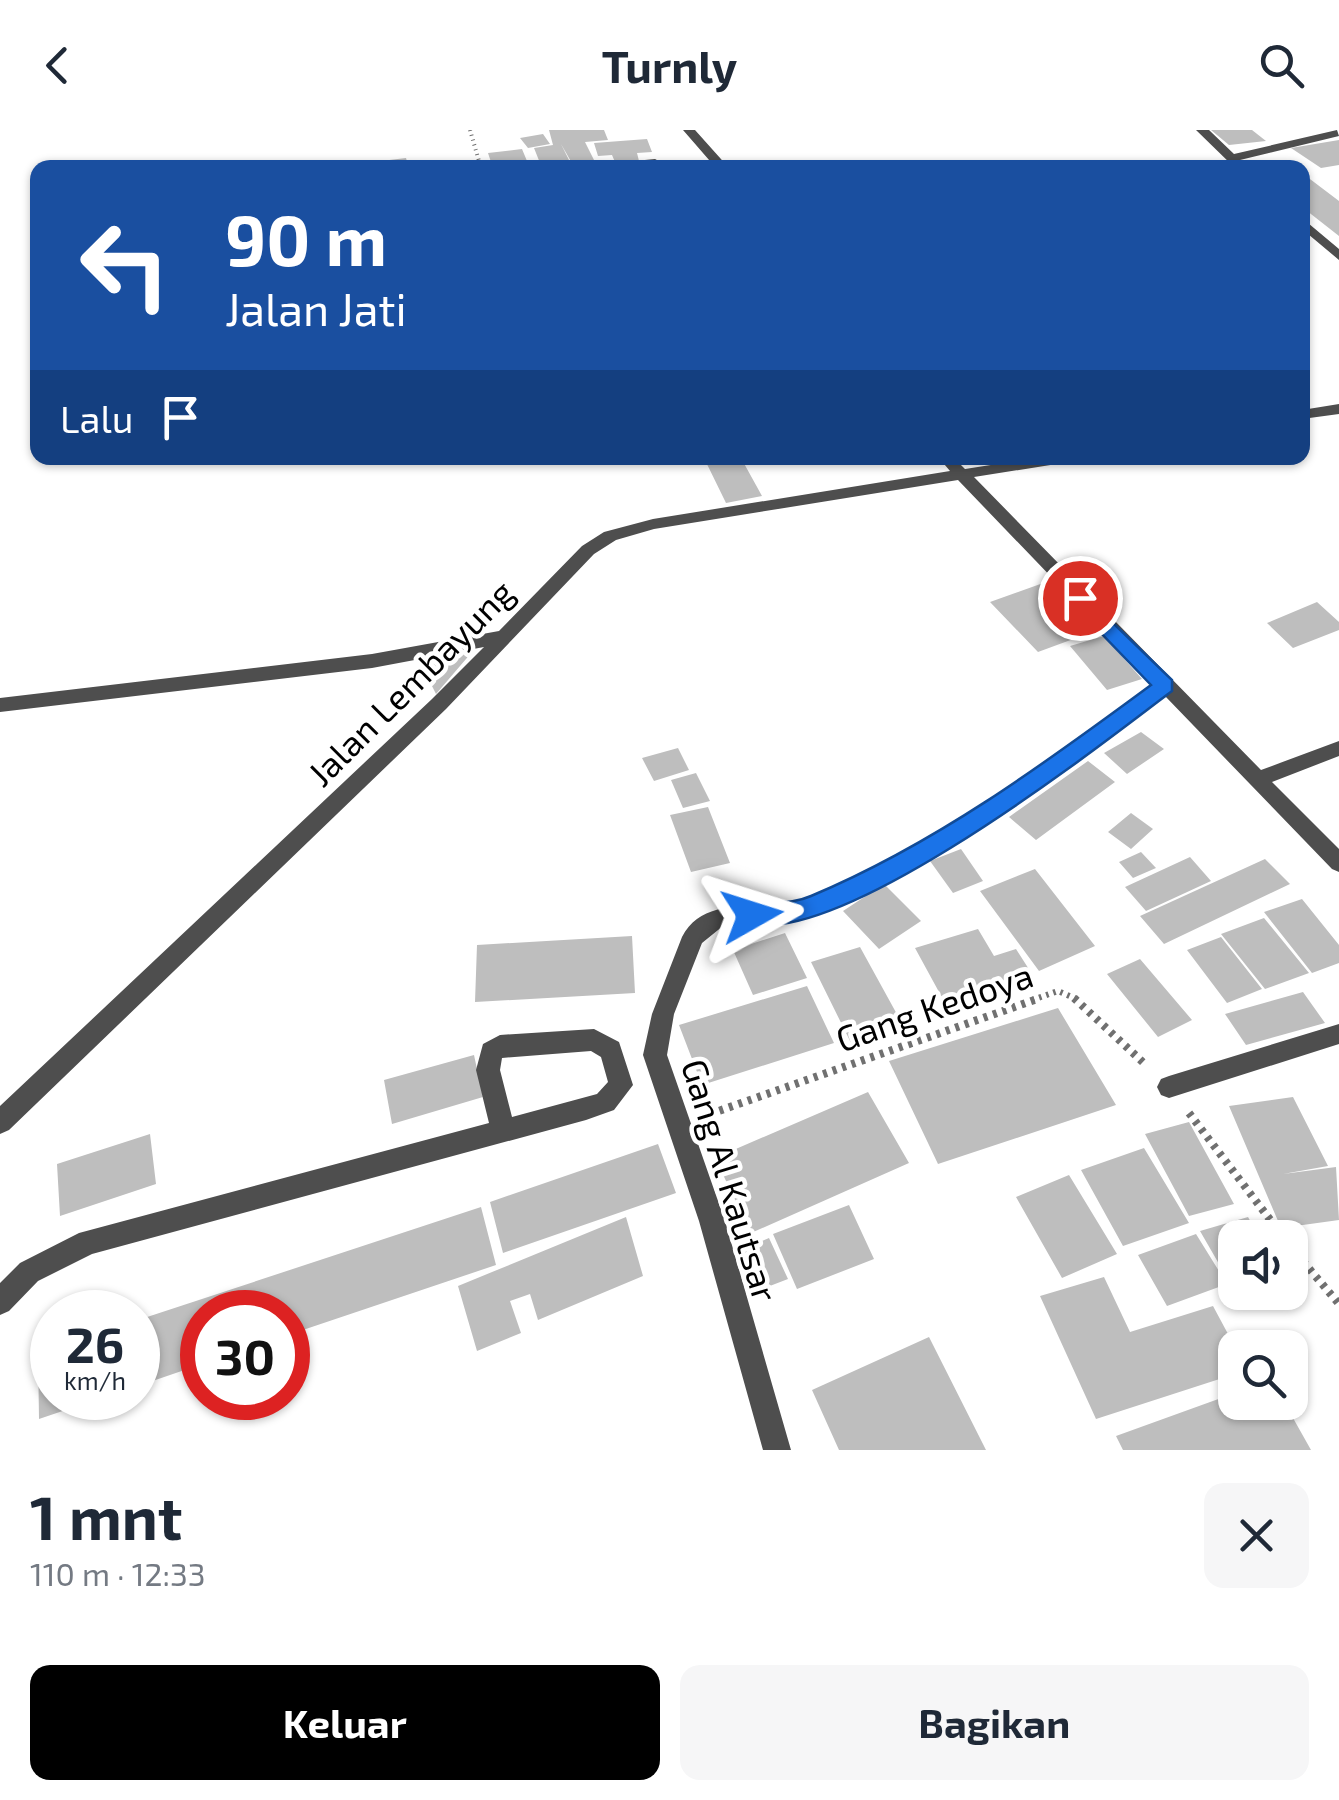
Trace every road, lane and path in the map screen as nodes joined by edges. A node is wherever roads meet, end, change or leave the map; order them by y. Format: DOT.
graph roads {
  1 [pos="470,130"];
  2 [pos="689,130"];
  3 [pos="1202,130"];
  4 [pos="1339,132"];
  5 [pos="479,160"];
  6 [pos="716,160"];
  7 [pos="1234,160"];
  8 [pos="1247,160"];
  9 [pos="1310,229"];
  10 [pos="1339,256"];
  11 [pos="1339,409"];
  12 [pos="1310,414"];
  13 [pos="952,465"];
  14 [pos="1017,465"];
  15 [pos="959,474"];
  16 [pos="502,637"];
  17 [pos="1165,686"];
  18 [pos="0,705"];
  19 [pos="1339,748"];
  20 [pos="1258,779"];
  21 [pos="1339,863"];
  22 [pos="1339,1034"];
  23 [pos="1169,1087"];
  24 [pos="0,1122"];
  25 [pos="680,1124"];
  26 [pos="503,1131"];
  27 [pos="1270,1220"];
  28 [pos="1308,1267"];
  29 [pos="0,1302"];
  30 [pos="1339,1304"];
  31 [pos="777,1450"];
  1 -- 5 [label="path"];
  2 -- 6 [label="street"];
  3 -- 7 [label="street"];
  4 -- 8 [label="street"];
  9 -- 10 [label="street"];
  11 -- 12 [label="street"];
  13 -- 15 [label="street"];
  14 -- 15 [label="street, Jalan Lembayung"];
  15 -- 16 [label="street, Jalan Lembayung"];
  15 -- 17 [label="street"];
  16 -- 18 [label="street"];
  16 -- 24 [label="street, Jalan Lembayung"];
  17 -- 20 [label="street"];
  17 -- 25 [label="street, Gang Al Kautsar"];
  19 -- 20 [label="street"];
  20 -- 21 [label="street"];
  22 -- 23 [label="street"];
  23 -- 25 [label="path, Gang Kedoya"];
  23 -- 27 [label="path, Gang Kedoya"];
  25 -- 31 [label="street, Gang Al Kautsar"];
  26 -- 26 [label="street"];
  26 -- 29 [label="street"];
  28 -- 30 [label="path"];
}
